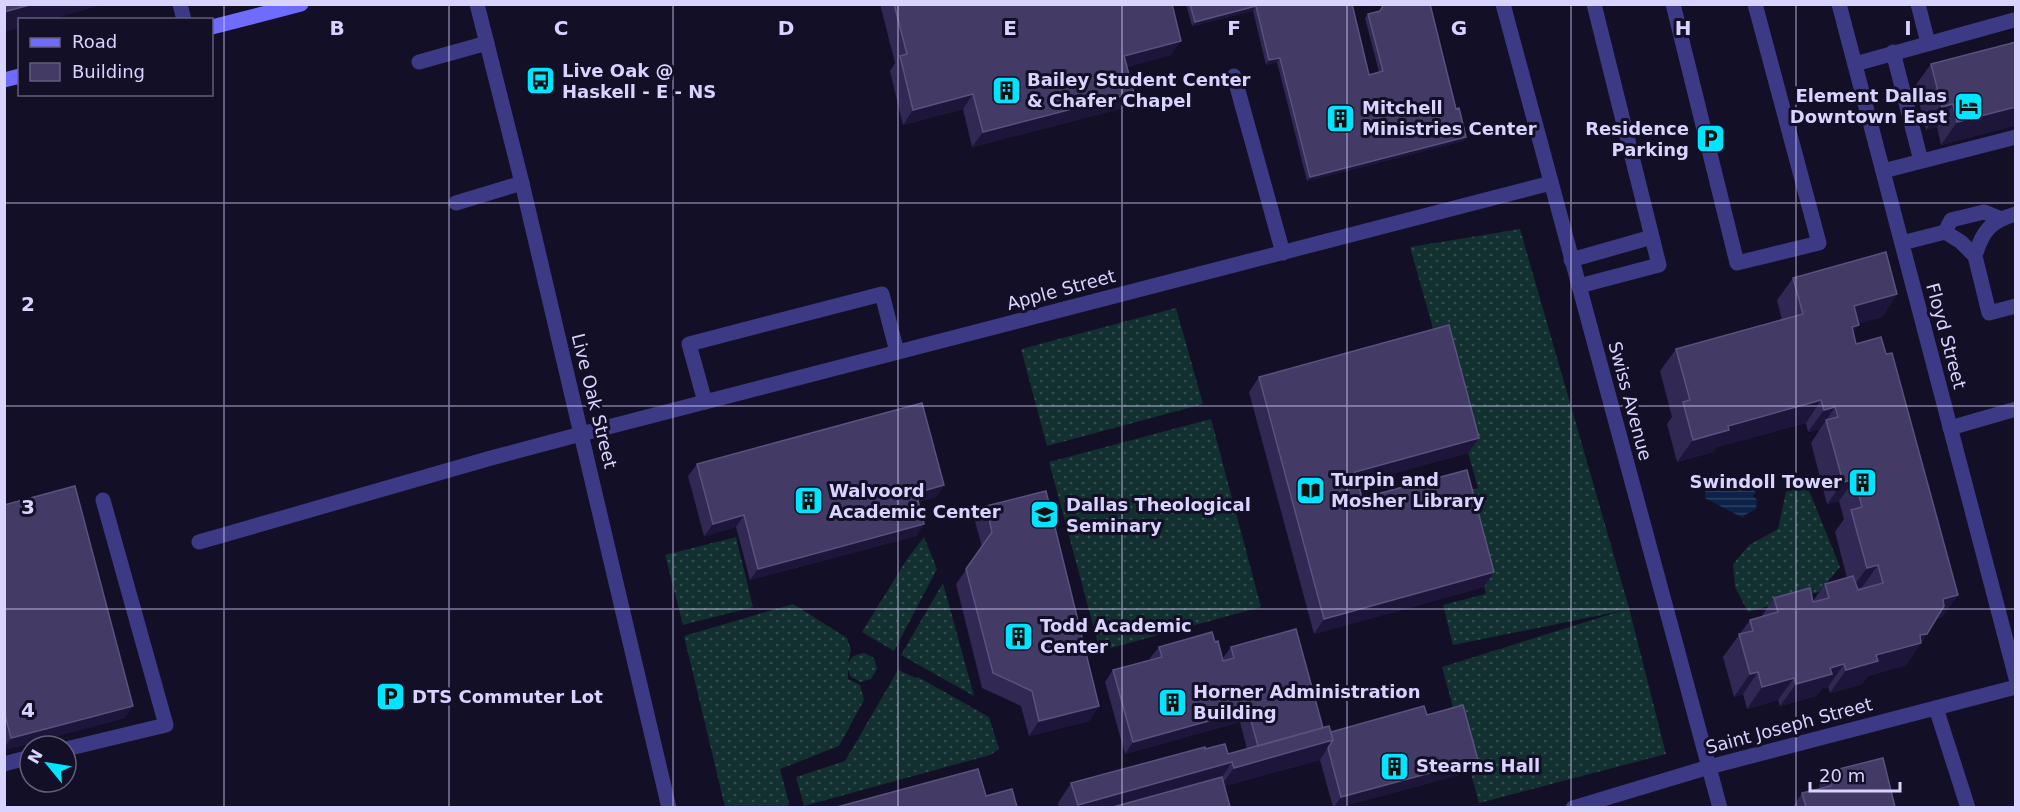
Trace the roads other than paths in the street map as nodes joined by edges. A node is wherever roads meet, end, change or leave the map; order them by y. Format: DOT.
graph roads {
  1 [pos="302,4"];
  2 [pos="477,4"];
  3 [pos="1503,4"];
  4 [pos="1593,4"];
  5 [pos="1673,4"];
  6 [pos="1755,4"];
  7 [pos="1839,4"];
  8 [pos="1918,4"];
  9 [pos="2014,20"];
  10 [pos="213,27"];
  11 [pos="487,43"];
  12 [pos="1928,43"];
  13 [pos="1893,52"];
  14 [pos="419,62"];
  15 [pos="1855,64"];
  16 [pos="1234,76"];
  17 [pos="2016,137"];
  18 [pos="1921,161"];
  19 [pos="1883,171"];
  20 [pos="522,183"];
  21 [pos="1551,183"];
  22 [pos="456,203"];
  23 [pos="2016,214"];
  24 [pos="1999,218"];
  25 [pos="1945,232"];
  26 [pos="1652,237"];
  27 [pos="1902,243"];
  28 [pos="1283,253"];
  29 [pos="1975,256"];
  30 [pos="1572,260"];
  31 [pos="1579,286"];
  32 [pos="2016,306"];
  33 [pos="897,352"];
  34 [pos="705,402"];
  35 [pos="2016,409"];
  36 [pos="1950,428"];
  37 [pos="581,434"];
  38 [pos="103,500"];
  39 [pos="199,542"];
  40 [pos="2016,678"];
  41 [pos="2016,687"];
  42 [pos="1936,708"];
  43 [pos="78,746"];
  44 [pos="1709,767"];
  45 [pos="669,807"];
  46 [pos="1573,807"];
  47 [pos="1720,807"];
  48 [pos="1968,807"];
  1 -- 10 [label="main road"];
  2 -- 11 [label="street, Live Oak Street"];
  3 -- 21 [label="street, Swiss Avenue"];
  4 -- 26 [label="street"];
  5 -- 6 [label="street"];
  7 -- 15 [label="street, Floyd Street"];
  8 -- 12 [label="street"];
  9 -- 12 [label="street"];
  11 -- 14 [label="street"];
  11 -- 20 [label="street, Live Oak Street"];
  12 -- 13 [label="street"];
  13 -- 15 [label="street"];
  13 -- 18 [label="street"];
  15 -- 19 [label="street, Floyd Street"];
  16 -- 28 [label="street"];
  17 -- 18 [label="street"];
  18 -- 19 [label="street"];
  19 -- 27 [label="street, Floyd Street"];
  20 -- 22 [label="street"];
  20 -- 37 [label="street, Live Oak Street"];
  21 -- 28 [label="street, Apple Street"];
  21 -- 30 [label="street, Swiss Avenue"];
  23 -- 24 [label="street"];
  24 -- 25 [label="street"];
  24 -- 29 [label="street"];
  25 -- 27 [label="street"];
  25 -- 29 [label="street"];
  26 -- 30 [label="street"];
  26 -- 31 [label="street"];
  27 -- 36 [label="street, Floyd Street"];
  28 -- 33 [label="street, Apple Street"];
  29 -- 32 [label="street"];
  30 -- 31 [label="street, Swiss Avenue"];
  31 -- 44 [label="street, Swiss Avenue"];
  33 -- 34 [label="street, Apple Street"];
  33 -- 34 [label="street"];
  34 -- 37 [label="street, Apple Street"];
  35 -- 36 [label="street"];
  36 -- 40 [label="street, Floyd Street"];
  37 -- 39 [label="street, Apple Street"];
  37 -- 45 [label="street, Live Oak Street"];
  38 -- 43 [label="street"];
  41 -- 42 [label="street, Saint Joseph Street"];
  42 -- 44 [label="street, Saint Joseph Street"];
  42 -- 48 [label="street"];
  44 -- 46 [label="street, Saint Joseph Street"];
  44 -- 47 [label="street, Swiss Avenue"];
}
